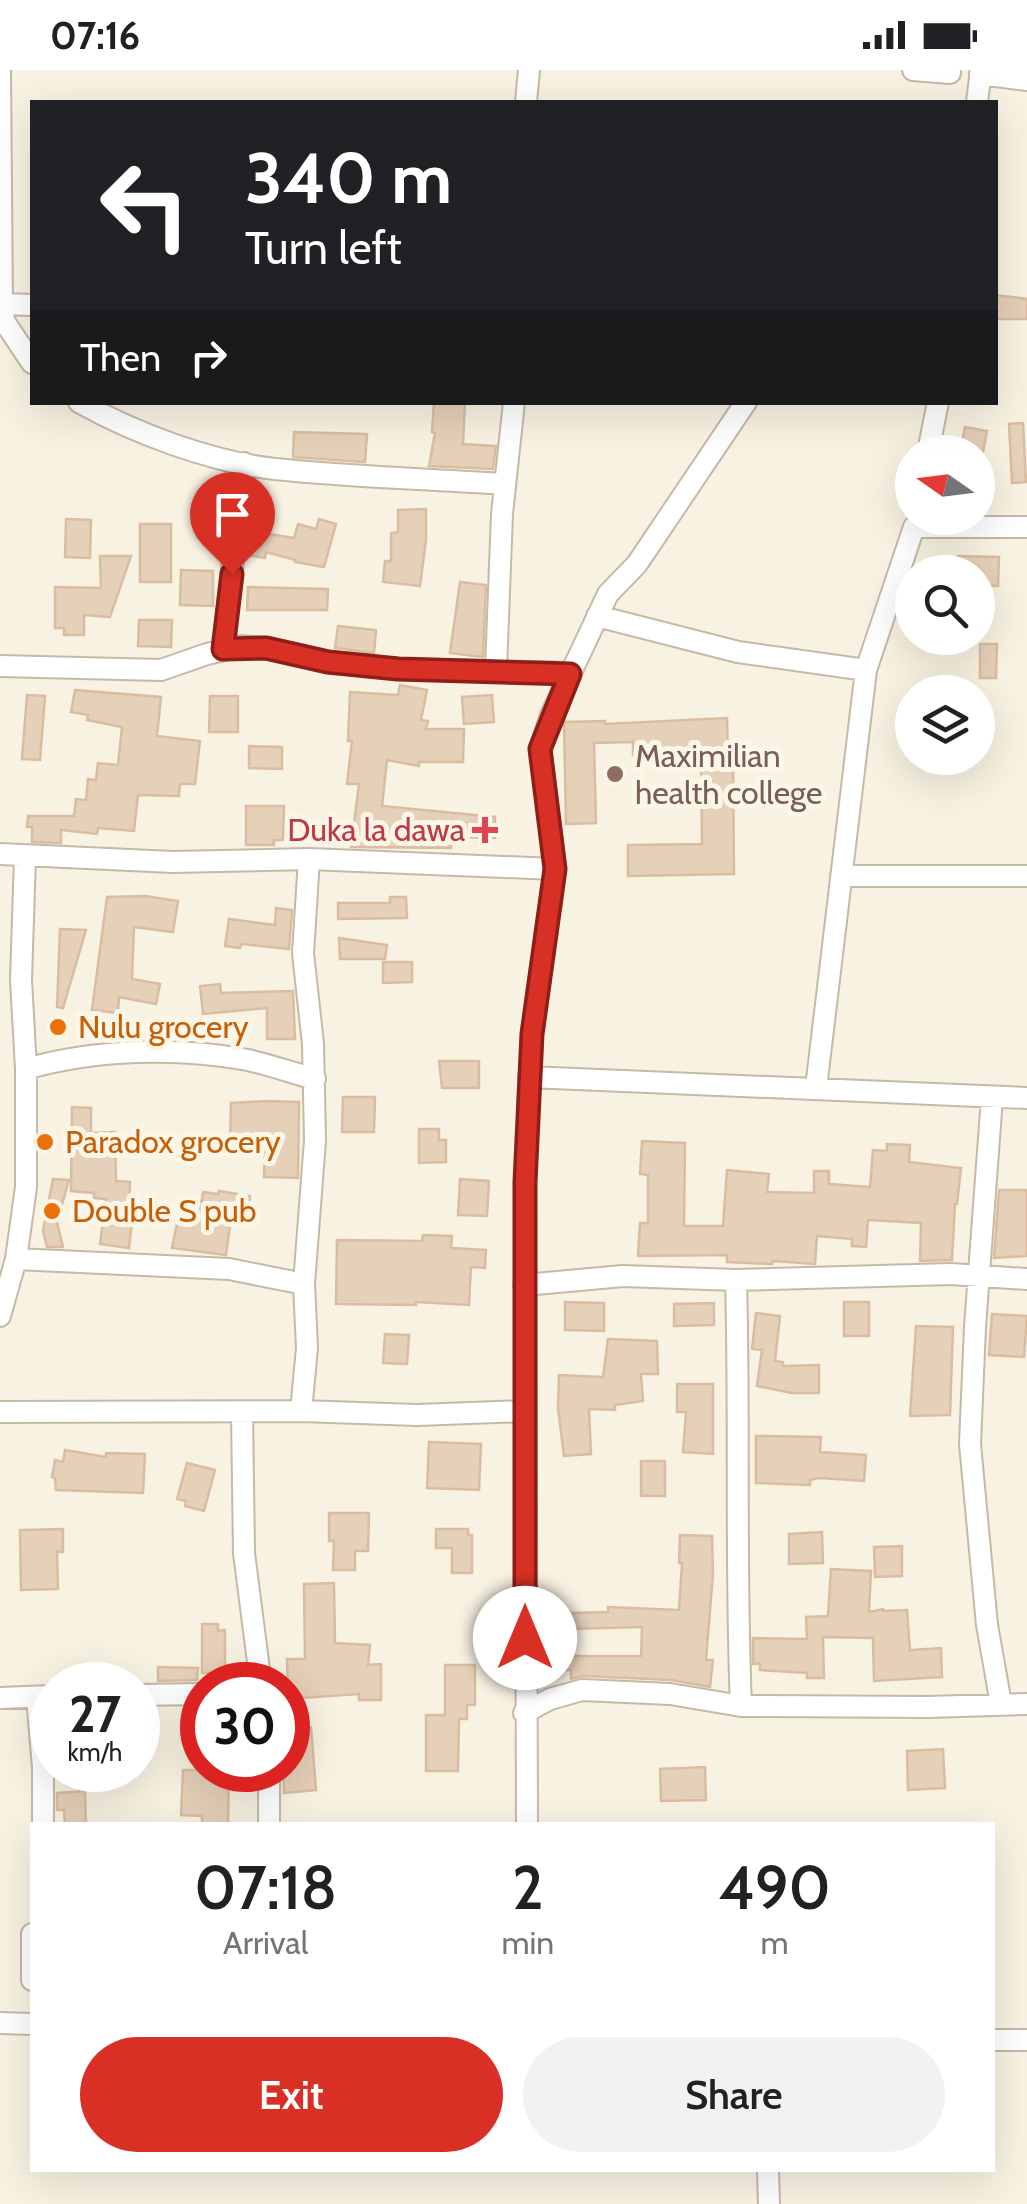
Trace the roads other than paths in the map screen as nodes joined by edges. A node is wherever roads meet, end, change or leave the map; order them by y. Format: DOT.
graph roads {
  1 [pos="0,70"];
  2 [pos="529,70"];
  3 [pos="913,70"];
  4 [pos="950,72"];
  5 [pos="980,72"];
  6 [pos="1027,80"];
  7 [pos="526,100"];
  8 [pos="976,100"];
  9 [pos="1,304"];
  10 [pos="30,305"];
  11 [pos="30,359"];
  12 [pos="84,405"];
  13 [pos="514,405"];
  14 [pos="744,405"];
  15 [pos="937,405"];
  16 [pos="931,435"];
  17 [pos="244,463"];
  18 [pos="505,484"];
  19 [pos="995,526"];
  20 [pos="1027,527"];
  21 [pos="911,535"];
  22 [pos="597,616"];
  23 [pos="223,649"];
  24 [pos="0,666"];
  25 [pos="496,669"];
  26 [pos="866,670"];
  27 [pos="570,674"];
  28 [pos="0,854"];
  29 [pos="25,857"];
  30 [pos="309,860"];
  31 [pos="555,869"];
  32 [pos="841,876"];
  33 [pos="1027,876"];
  34 [pos="11,980"];
  35 [pos="26,1069"];
  36 [pos="530,1077"];
  37 [pos="315,1078"];
  38 [pos="816,1088"];
  39 [pos="992,1098"];
  40 [pos="1027,1098"];
  41 [pos="16,1259"];
  42 [pos="980,1276"];
  43 [pos="1027,1278"];
  44 [pos="736,1280"];
  45 [pos="304,1284"];
  46 [pos="524,1285"];
  47 [pos="0,1316"];
  48 [pos="525,1411"];
  49 [pos="0,1412"];
  50 [pos="300,1412"];
  51 [pos="242,1413"];
  52 [pos="258,1662"];
  53 [pos="30,1697"];
  54 [pos="0,1698"];
  55 [pos="1001,1704"];
  56 [pos="1027,1704"];
  57 [pos="740,1706"];
  58 [pos="524,1713"];
  59 [pos="44,1792"];
  60 [pos="269,1792"];
  61 [pos="43,1822"];
  62 [pos="269,1822"];
  63 [pos="527,1822"];
  64 [pos="0,2022"];
  65 [pos="30,2024"];
  66 [pos="995,2040"];
  67 [pos="1027,2040"];
  68 [pos="768,2172"];
  69 [pos="768,2204"];
  1 -- 9 [label="street"];
  2 -- 7 [label="street"];
  3 -- 4 [label="street"];
  5 -- 6 [label="street"];
  5 -- 8 [label="street"];
  9 -- 10 [label="street"];
  9 -- 11 [label="street"];
  12 -- 17 [label="street"];
  13 -- 18 [label="street"];
  14 -- 22 [label="street"];
  15 -- 16 [label="street"];
  17 -- 18 [label="street"];
  17 -- 23 [label="street"];
  18 -- 25 [label="street"];
  19 -- 20 [label="street"];
  21 -- 26 [label="street"];
  22 -- 26 [label="street"];
  22 -- 27 [label="street"];
  23 -- 24 [label="street"];
  23 -- 25 [label="street"];
  25 -- 27 [label="street"];
  26 -- 32 [label="street"];
  27 -- 31 [label="street"];
  28 -- 29 [label="street"];
  29 -- 30 [label="street"];
  29 -- 34 [label="street"];
  30 -- 31 [label="street"];
  30 -- 37 [label="street"];
  31 -- 36 [label="street"];
  32 -- 33 [label="street"];
  32 -- 38 [label="street"];
  34 -- 35 [label="street"];
  35 -- 37 [label="street"];
  35 -- 41 [label="street"];
  36 -- 38 [label="street"];
  36 -- 46 [label="street"];
  37 -- 45 [label="street"];
  38 -- 39 [label="street"];
  39 -- 40 [label="street"];
  39 -- 42 [label="street"];
  41 -- 45 [label="street"];
  41 -- 47 [label="street"];
  42 -- 43 [label="street"];
  42 -- 44 [label="street"];
  42 -- 55 [label="street"];
  44 -- 46 [label="street"];
  44 -- 57 [label="street"];
  45 -- 50 [label="street"];
  46 -- 48 [label="street"];
  48 -- 50 [label="street"];
  48 -- 58 [label="street"];
  49 -- 51 [label="street"];
  50 -- 51 [label="street"];
  51 -- 52 [label="street"];
  53 -- 54 [label="street"];
  55 -- 56 [label="street"];
  55 -- 57 [label="street"];
  57 -- 58 [label="street"];
  58 -- 63 [label="street"];
  59 -- 61 [label="street"];
  60 -- 62 [label="street"];
  64 -- 65 [label="street"];
  66 -- 67 [label="street"];
  68 -- 69 [label="street"];
}
